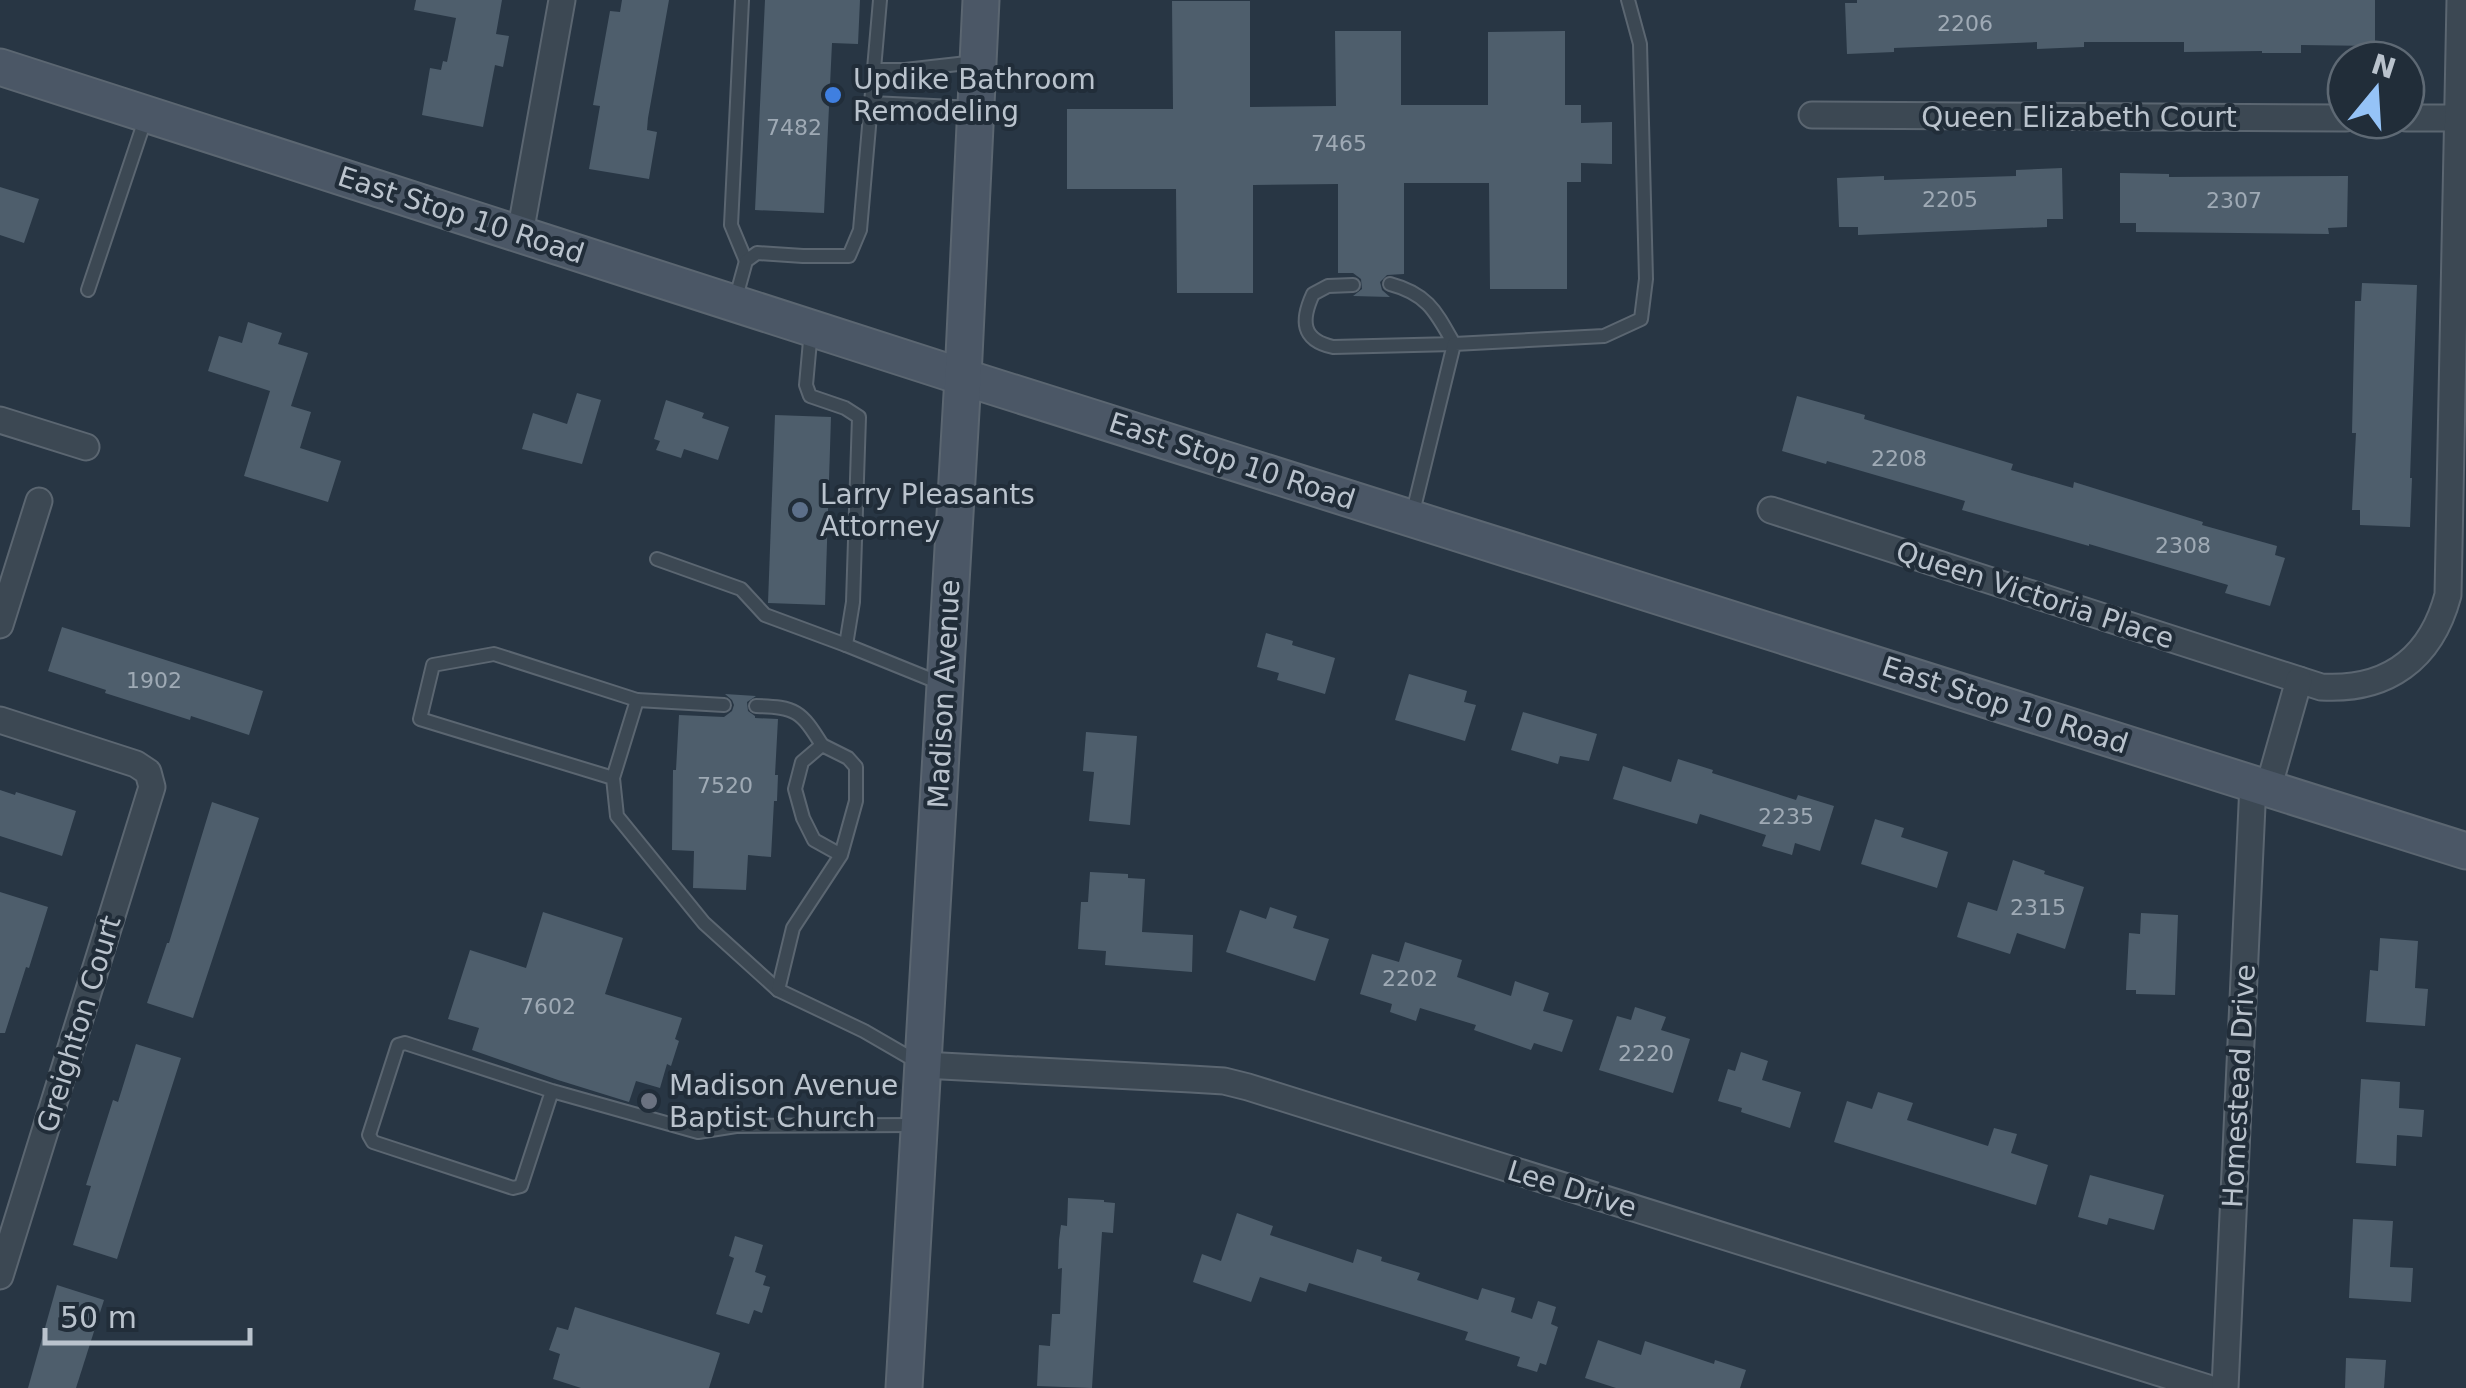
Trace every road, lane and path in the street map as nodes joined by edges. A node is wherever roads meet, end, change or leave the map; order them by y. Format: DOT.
graph roads {
  1 [pos="562,0"];
  2 [pos="742,0"];
  3 [pos="880,0"];
  4 [pos="981,0"];
  5 [pos="1628,0"];
  6 [pos="2460,0"];
  7 [pos="978,61"];
  8 [pos="0,67"];
  9 [pos="874,70"];
  10 [pos="872,103"];
  11 [pos="976,108"];
  12 [pos="146,114"];
  13 [pos="1812,116"];
  14 [pos="2326,118"];
  15 [pos="2426,118"];
  16 [pos="2457,118"];
  17 [pos="520,234"];
  18 [pos="746,261"];
  19 [pos="1353,284"];
  20 [pos="1390,284"];
  21 [pos="88,290"];
  22 [pos="734,303"];
  23 [pos="811,328"];
  24 [pos="1454,344"];
  25 [pos="963,377"];
  26 [pos="0,420"];
  27 [pos="86,447"];
  28 [pos="39,501"];
  29 [pos="1771,510"];
  30 [pos="1412,518"];
  31 [pos="657,559"];
  32 [pos="0,624"];
  33 [pos="846,645"];
  34 [pos="2299,680"];
  35 [pos="945,685"];
  36 [pos="637,700"];
  37 [pos="724,705"];
  38 [pos="756,706"];
  39 [pos="0,720"];
  40 [pos="822,745"];
  41 [pos="613,778"];
  42 [pos="2261,786"];
  43 [pos="2466,850"];
  44 [pos="841,855"];
  45 [pos="778,990"];
  46 [pos="923,1065"];
  47 [pos="552,1091"];
  48 [pos="919,1125"];
  49 [pos="0,1276"];
  50 [pos="904,1388"];
  51 [pos="2208,1388"];
  52 [pos="2225,1388"];
  1 -- 17 [label="street"];
  2 -- 18 [label="lane"];
  3 -- 9 [label="lane"];
  4 -- 7 [label="street, Madison Avenue"];
  5 -- 24 [label="lane"];
  6 -- 16 [label="street, Queen Victoria Place"];
  7 -- 9 [label="lane"];
  7 -- 11 [label="street, Madison Avenue"];
  8 -- 12 [label="street, East Stop 10 Road"];
  9 -- 10 [label="lane"];
  10 -- 11 [label="lane"];
  10 -- 18 [label="lane"];
  11 -- 25 [label="street, Madison Avenue"];
  12 -- 17 [label="street, East Stop 10 Road"];
  12 -- 21 [label="lane"];
  13 -- 14 [label="street, Queen Elizabeth Court"];
  15 -- 16 [label="street"];
  16 -- 34 [label="street, Queen Victoria Place"];
  17 -- 22 [label="street, East Stop 10 Road"];
  18 -- 22 [label="lane"];
  19 -- 24 [label="lane"];
  20 -- 24 [label="lane"];
  22 -- 23 [label="street, East Stop 10 Road"];
  23 -- 25 [label="street, East Stop 10 Road"];
  23 -- 33 [label="lane"];
  24 -- 30 [label="lane"];
  25 -- 30 [label="street, East Stop 10 Road"];
  25 -- 35 [label="street, Madison Avenue"];
  26 -- 27 [label="street"];
  28 -- 32 [label="street"];
  29 -- 34 [label="street, Queen Victoria Place"];
  30 -- 42 [label="street, East Stop 10 Road"];
  31 -- 33 [label="lane"];
  33 -- 35 [label="lane"];
  34 -- 42 [label="street, Homestead Drive"];
  35 -- 46 [label="street, Madison Avenue"];
  36 -- 37 [label="lane"];
  36 -- 41 [label="lane"];
  36 -- 41 [label="lane"];
  38 -- 40 [label="lane"];
  39 -- 49 [label="street, Greighton Court"];
  40 -- 44 [label="lane"];
  40 -- 44 [label="lane"];
  41 -- 45 [label="lane"];
  42 -- 43 [label="street, East Stop 10 Road"];
  42 -- 52 [label="street, Homestead Drive"];
  44 -- 45 [label="lane"];
  45 -- 46 [label="lane"];
  46 -- 48 [label="street, Madison Avenue"];
  46 -- 51 [label="street, Lee Drive"];
  47 -- 47 [label="lane"];
  47 -- 48 [label="lane"];
  48 -- 50 [label="street, Madison Avenue"];
}
